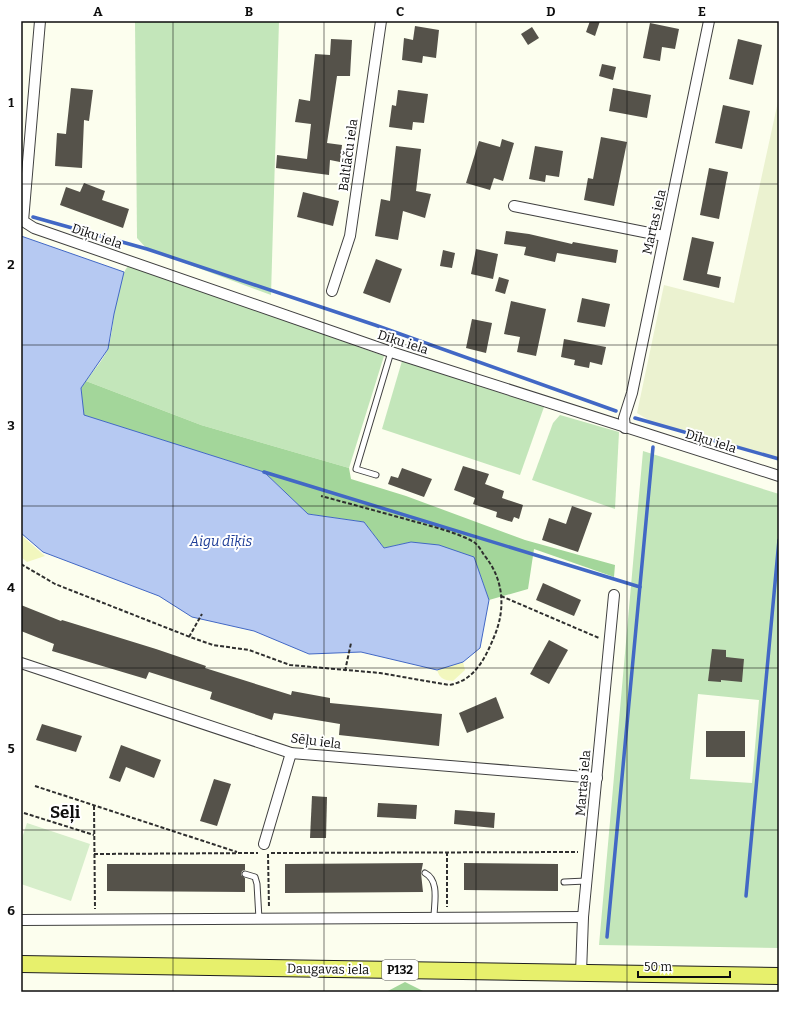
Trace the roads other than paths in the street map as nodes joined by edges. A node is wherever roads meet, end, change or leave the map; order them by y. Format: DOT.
graph roads {
  1 [pos="40,21"];
  2 [pos="381,21"];
  3 [pos="708,21"];
  4 [pos="514,206"];
  5 [pos="664,236"];
  6 [pos="332,290"];
  7 [pos="391,352"];
  8 [pos="625,428"];
  9 [pos="376,475"];
  10 [pos="779,476"];
  11 [pos="614,595"];
  12 [pos="21,663"];
  13 [pos="291,753"];
  14 [pos="597,778"];
  15 [pos="266,848"];
  16 [pos="425,873"];
  17 [pos="245,874"];
  18 [pos="587,881"];
  19 [pos="564,882"];
  20 [pos="583,917"];
  21 [pos="434,918"];
  22 [pos="259,919"];
  23 [pos="21,920"];
  24 [pos="21,964"];
  25 [pos="581,973"];
  26 [pos="779,976"];
  1 -- 7 [label="street, Dīķu iela"];
  2 -- 6 [label="street, Baltlāču iela"];
  3 -- 5 [label="street, Martas iela"];
  4 -- 5 [label="street"];
  5 -- 8 [label="street, Martas iela"];
  7 -- 8 [label="street, Dīķu iela"];
  7 -- 9 [label="lane"];
  8 -- 10 [label="street, Dīķu iela"];
  11 -- 14 [label="street, Martas iela"];
  12 -- 13 [label="street, Sēļu iela"];
  13 -- 14 [label="street, Sēļu iela"];
  13 -- 15 [label="street"];
  14 -- 18 [label="street, Martas iela"];
  16 -- 21 [label="lane"];
  17 -- 22 [label="lane"];
  18 -- 19 [label="lane"];
  18 -- 20 [label="street, Martas iela"];
  20 -- 21 [label="street"];
  20 -- 25 [label="street, Martas iela"];
  21 -- 22 [label="street"];
  22 -- 23 [label="street"];
  24 -- 25 [label="main road, Daugavas iela / P132"];
  25 -- 26 [label="main road, Daugavas iela / P132"];
}
